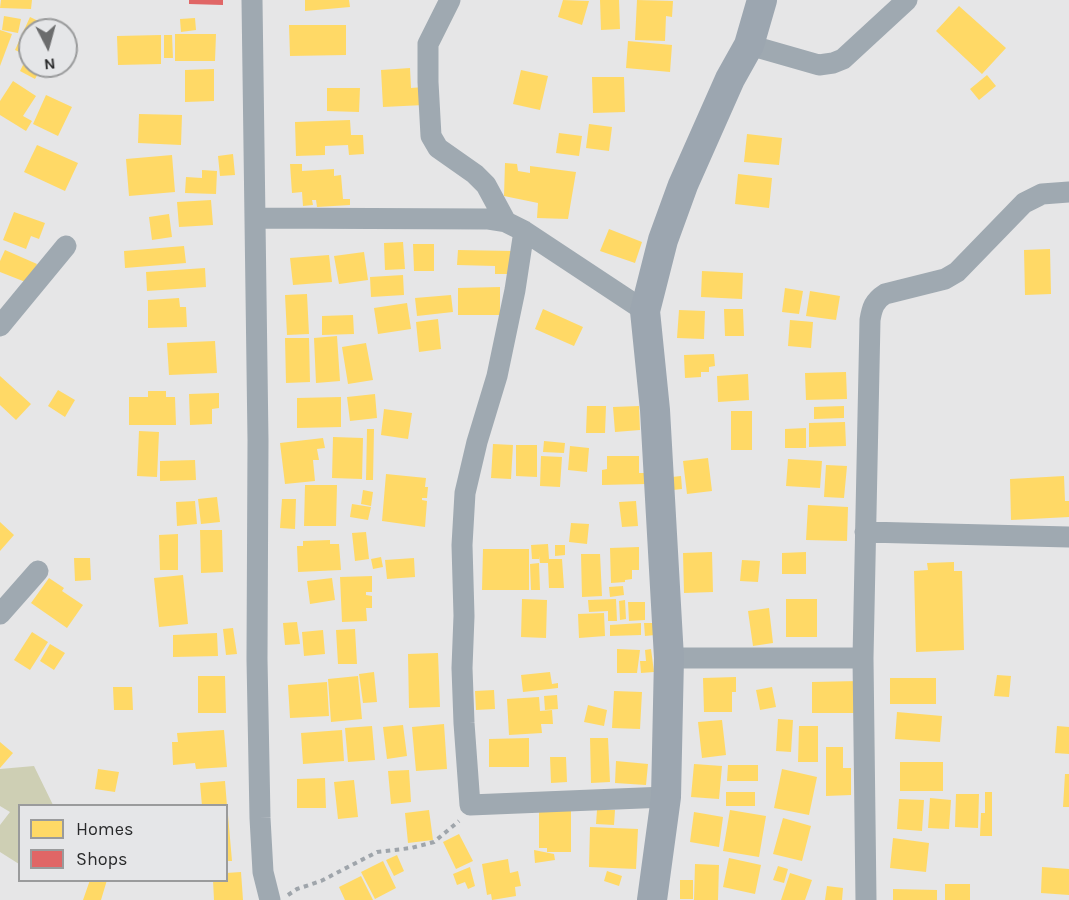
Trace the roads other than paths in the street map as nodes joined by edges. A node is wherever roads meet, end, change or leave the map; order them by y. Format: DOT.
graph roads {
  1 [pos="252,0"];
  2 [pos="450,0"];
  3 [pos="762,0"];
  4 [pos="907,0"];
  5 [pos="749,45"];
  6 [pos="1069,192"];
  7 [pos="255,218"];
  8 [pos="515,227"];
  9 [pos="66,246"];
  10 [pos="645,311"];
  11 [pos="0,327"];
  12 [pos="865,532"];
  13 [pos="1069,537"];
  14 [pos="38,571"];
  15 [pos="0,614"];
  16 [pos="669,658"];
  17 [pos="862,658"];
  18 [pos="666,796"];
  19 [pos="270,900"];
  20 [pos="652,900"];
  21 [pos="866,900"];
  1 -- 7 [label="street"];
  2 -- 8 [label="street"];
  3 -- 5 [label="street"];
  4 -- 5 [label="street"];
  5 -- 10 [label="street"];
  6 -- 12 [label="street"];
  7 -- 8 [label="street"];
  7 -- 19 [label="street"];
  8 -- 10 [label="street"];
  8 -- 18 [label="street"];
  9 -- 11 [label="street"];
  10 -- 16 [label="street"];
  12 -- 13 [label="street"];
  12 -- 17 [label="street"];
  14 -- 15 [label="street"];
  16 -- 17 [label="street"];
  16 -- 18 [label="street"];
  17 -- 21 [label="street"];
  18 -- 20 [label="street"];
}
